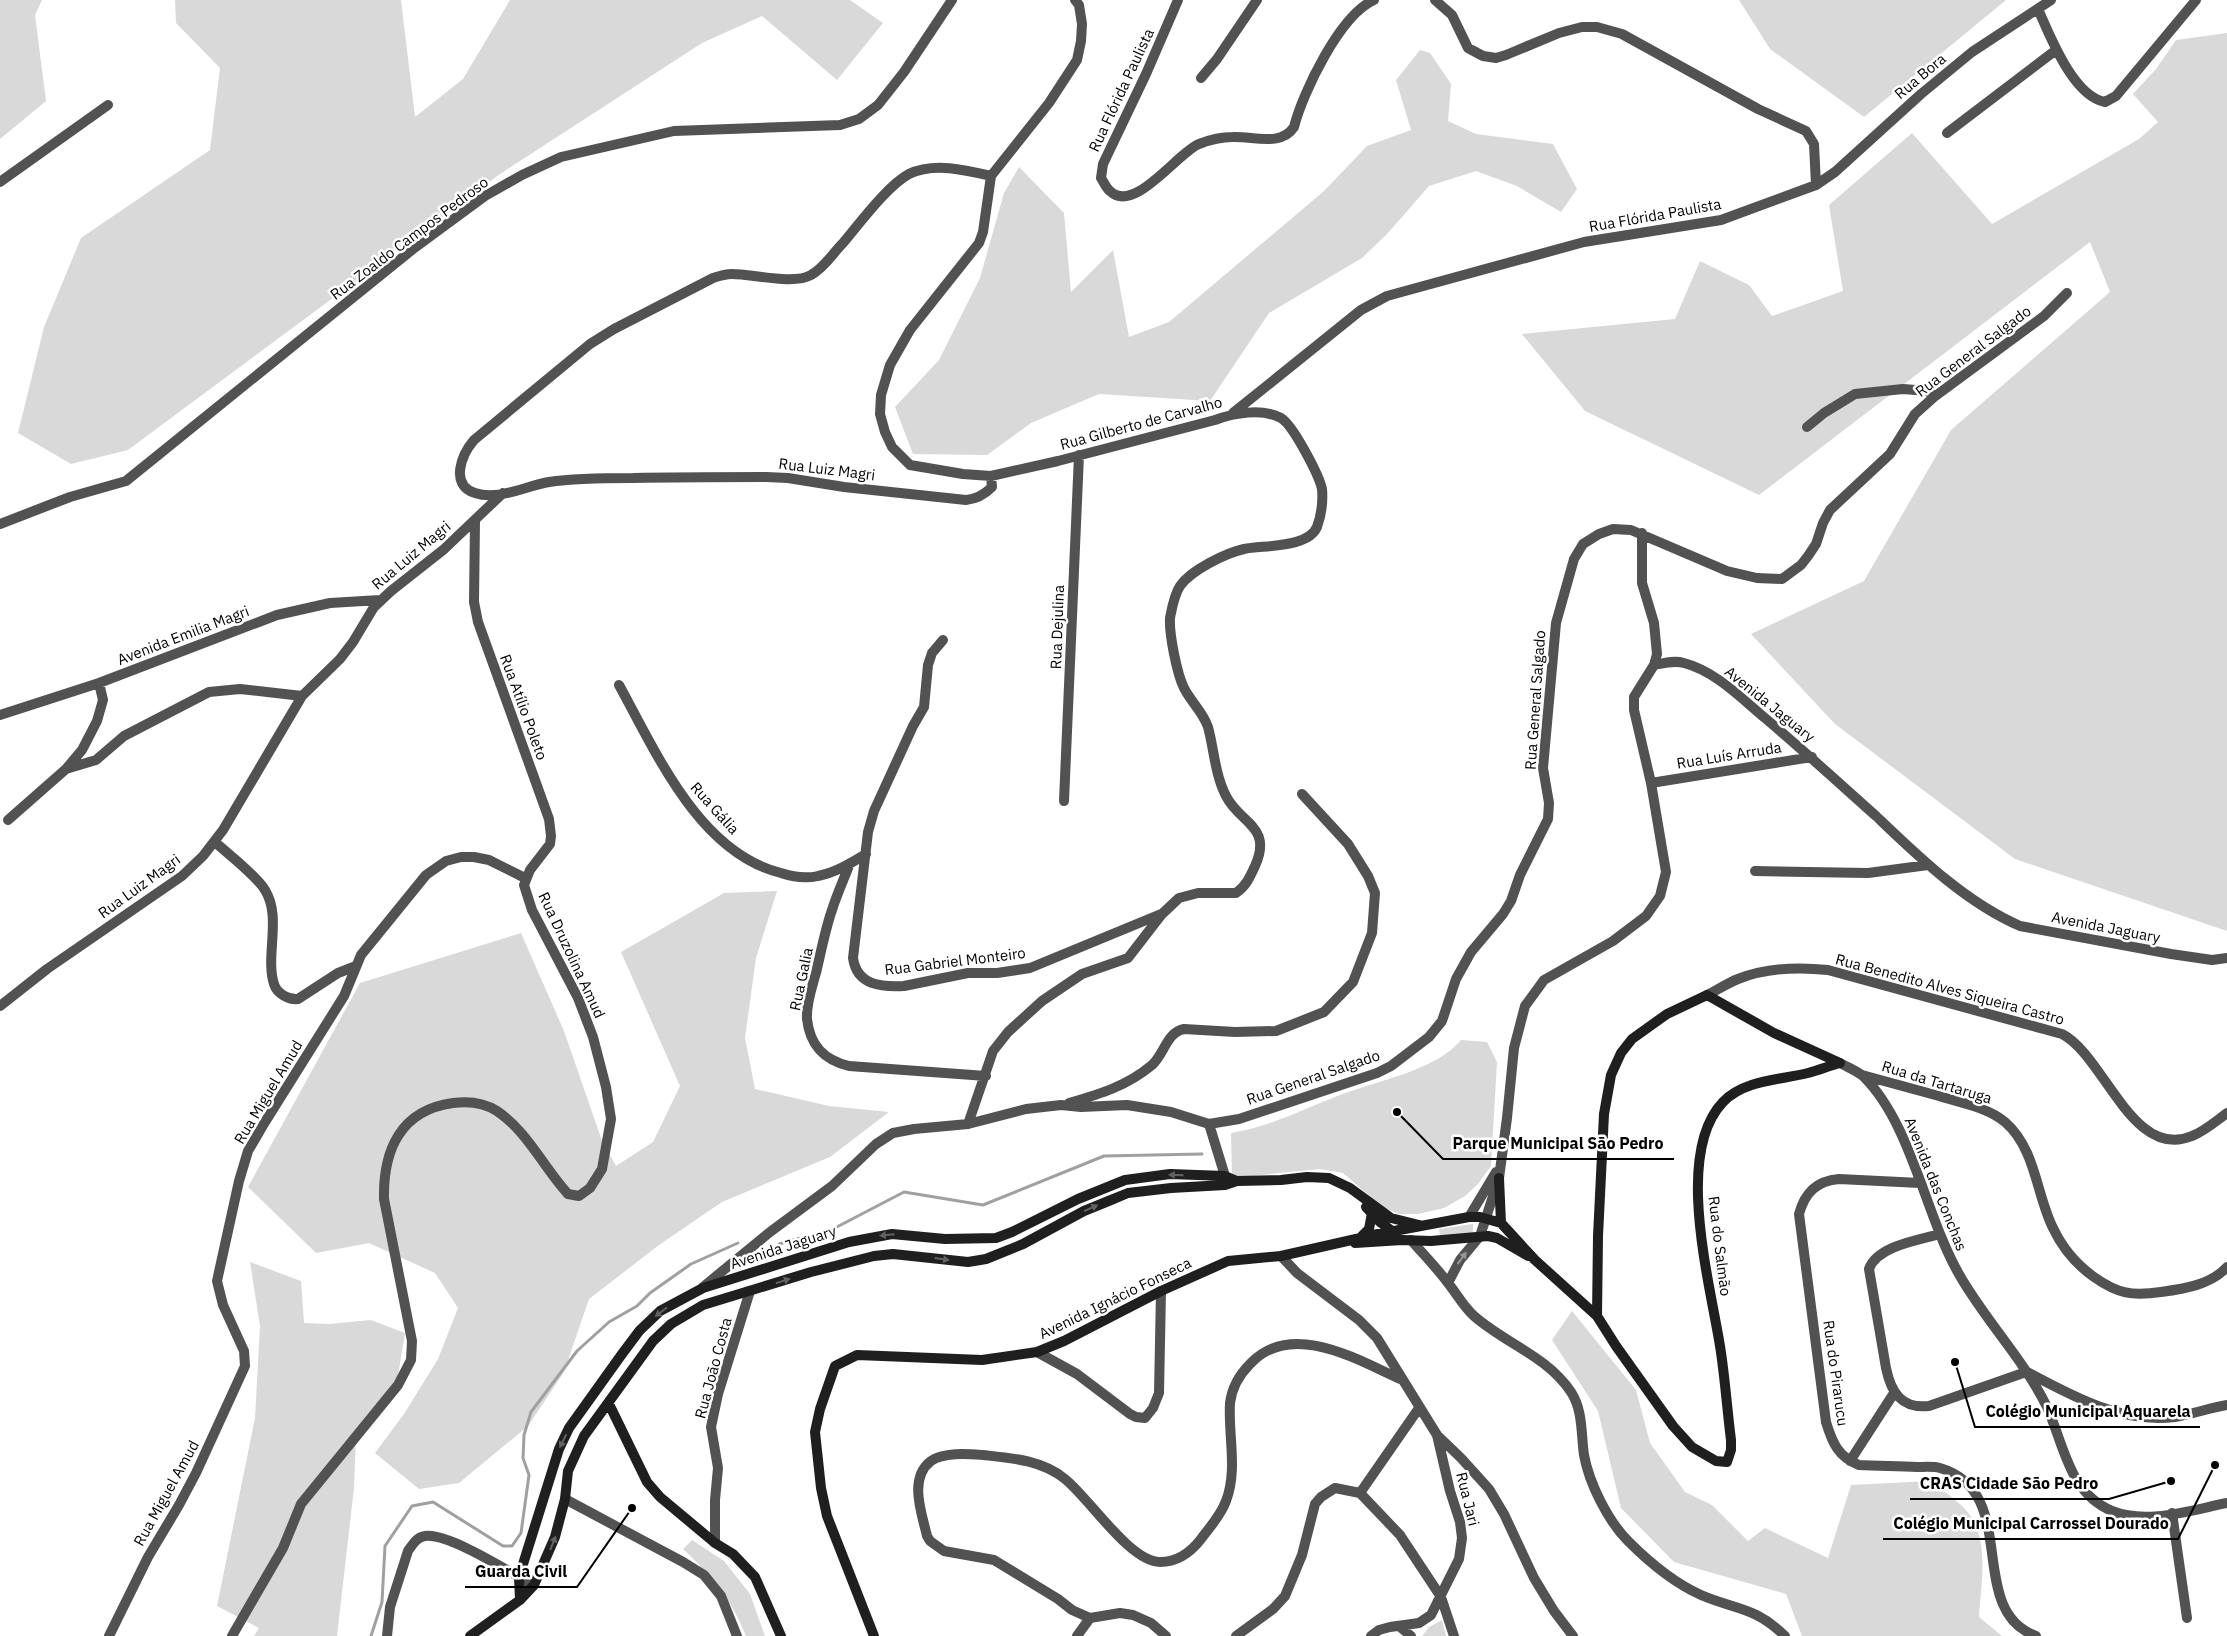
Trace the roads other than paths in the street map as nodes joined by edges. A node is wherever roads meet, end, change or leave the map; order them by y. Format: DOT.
graph roads {
  1 [pos="952,0"];
  2 [pos="1076,0"];
  3 [pos="1178,0"];
  4 [pos="1257,0"];
  5 [pos="1374,0"];
  6 [pos="1435,0"];
  7 [pos="2051,0"];
  8 [pos="2196,0"];
  9 [pos="2038,9"];
  10 [pos="2056,50"];
  11 [pos="1200,78"];
  12 [pos="108,105"];
  13 [pos="1947,133"];
  14 [pos="991,176"];
  15 [pos="0,182"];
  16 [pos="1816,185"];
  17 [pos="2067,293"];
  18 [pos="1934,397"];
  19 [pos="1233,413"];
  20 [pos="1807,427"];
  21 [pos="1079,455"];
  22 [pos="991,476"];
  23 [pos="503,493"];
  24 [pos="475,521"];
  25 [pos="0,524"];
  26 [pos="1642,533"];
  27 [pos="380,600"];
  28 [pos="943,640"];
  29 [pos="1654,665"];
  30 [pos="99,684"];
  31 [pos="619,685"];
  32 [pos="302,696"];
  33 [pos="0,715"];
  34 [pos="1812,757"];
  35 [pos="66,769"];
  36 [pos="1651,783"];
  37 [pos="1302,794"];
  38 [pos="1064,801"];
  39 [pos="8,820"];
  40 [pos="215,842"];
  41 [pos="866,854"];
  42 [pos="850,863"];
  43 [pos="1928,865"];
  44 [pos="1755,871"];
  45 [pos="525,878"];
  46 [pos="1162,914"];
  47 [pos="2227,958"];
  48 [pos="356,966"];
  49 [pos="1707,995"];
  50 [pos="0,1006"];
  51 [pos="1840,1063"];
  52 [pos="1862,1075"];
  53 [pos="986,1076"];
  54 [pos="1061,1105"];
  55 [pos="2227,1113"];
  56 [pos="968,1124"];
  57 [pos="1210,1124"];
  58 [pos="1502,1157"];
  59 [pos="1499,1178"];
  60 [pos="1225,1180"];
  61 [pos="1920,1183"];
  62 [pos="1359,1196"];
  63 [pos="1372,1213"];
  64 [pos="1469,1217"];
  65 [pos="1485,1218"];
  66 [pos="1501,1223"];
  67 [pos="1430,1225"];
  68 [pos="1018,1229"];
  69 [pos="1393,1232"];
  70 [pos="1940,1234"];
  71 [pos="1480,1236"];
  72 [pos="1360,1238"];
  73 [pos="1407,1240"];
  74 [pos="1431,1241"];
  75 [pos="1023,1244"];
  76 [pos="1330,1244"];
  77 [pos="1281,1256"];
  78 [pos="1535,1260"];
  79 [pos="2227,1267"];
  80 [pos="1448,1283"];
  81 [pos="703,1288"];
  82 [pos="750,1291"];
  83 [pos="1161,1291"];
  84 [pos="1597,1316"];
  85 [pos="1037,1352"];
  86 [pos="622,1354"];
  87 [pos="2026,1372"];
  88 [pos="630,1374"];
  89 [pos="1400,1378"];
  90 [pos="1894,1393"];
  91 [pos="609,1404"];
  92 [pos="2227,1405"];
  93 [pos="1419,1408"];
  94 [pos="1437,1435"];
  95 [pos="1850,1461"];
  96 [pos="1360,1493"];
  97 [pos="565,1500"];
  98 [pos="2227,1503"];
  99 [pos="2172,1513"];
  100 [pos="715,1543"];
  101 [pos="519,1577"];
  102 [pos="534,1585"];
  103 [pos="1441,1597"];
  104 [pos="520,1600"];
  105 [pos="1090,1618"];
  106 [pos="2187,1618"];
  107 [pos="1399,1626"];
  108 [pos="1163,1634"];
  109 [pos="109,1636"];
  110 [pos="232,1636"];
  111 [pos="387,1636"];
  112 [pos="470,1636"];
  113 [pos="737,1636"];
  114 [pos="781,1636"];
  115 [pos="874,1636"];
  116 [pos="1078,1636"];
  117 [pos="1236,1636"];
  118 [pos="1371,1636"];
  119 [pos="1410,1636"];
  120 [pos="1454,1636"];
  121 [pos="1573,1636"];
  122 [pos="1785,1636"];
  123 [pos="2036,1636"];
  1 -- 25 [label="street, Rua Zoaldo Campos Pedroso"];
  2 -- 14 [label="street"];
  3 -- 5 [label="street, Rua Flórida Paulista"];
  4 -- 11 [label="street"];
  6 -- 16 [label="street"];
  7 -- 9 [label="street, Rua Bora"];
  8 -- 10 [label="street"];
  9 -- 10 [label="street"];
  9 -- 16 [label="street, Rua Bora"];
  10 -- 13 [label="street"];
  12 -- 15 [label="street"];
  14 -- 22 [label="street, Rua Gilberto de Carvalho"];
  14 -- 23 [label="street"];
  16 -- 19 [label="street, Rua Flórida Paulista"];
  17 -- 18 [label="street, Rua General Salgado"];
  18 -- 20 [label="street"];
  18 -- 26 [label="street, Rua General Salgado"];
  19 -- 21 [label="street, Rua Gilberto de Carvalho"];
  19 -- 46 [label="street, Rua Gilberto de Carvalho"];
  21 -- 22 [label="street, Rua Gilberto de Carvalho"];
  21 -- 38 [label="street, Rua Dejulina"];
  22 -- 23 [label="street, Rua Luiz Magri"];
  23 -- 24 [label="street, Rua Luiz Magri"];
  24 -- 27 [label="street, Rua Luiz Magri"];
  24 -- 45 [label="street, Rua Atílio Poleto"];
  26 -- 29 [label="street"];
  26 -- 57 [label="street, Rua General Salgado"];
  27 -- 30 [label="street, Avenida Emilia Magri"];
  27 -- 32 [label="street, Rua Luiz Magri"];
  28 -- 41 [label="street, Rua Gabriel Monteiro"];
  29 -- 34 [label="street, Avenida Jaguary"];
  29 -- 36 [label="street"];
  30 -- 33 [label="street, Avenida Emilia Magri"];
  30 -- 35 [label="street"];
  31 -- 42 [label="street, Rua Gália"];
  32 -- 35 [label="street"];
  32 -- 40 [label="street, Rua Luiz Magri"];
  34 -- 36 [label="street, Rua Luís Arruda"];
  34 -- 43 [label="street, Avenida Jaguary"];
  35 -- 39 [label="street"];
  36 -- 58 [label="street"];
  37 -- 54 [label="street"];
  40 -- 48 [label="street"];
  40 -- 50 [label="street, Rua Luiz Magri"];
  41 -- 42 [label="street, Rua Gália"];
  41 -- 46 [label="street, Rua Gabriel Monteiro"];
  42 -- 53 [label="street, Rua Galia"];
  43 -- 44 [label="street"];
  43 -- 47 [label="street, Avenida Jaguary"];
  45 -- 48 [label="street, Rua Miguel Amud"];
  45 -- 110 [label="street, Rua Druzolina Amud"];
  46 -- 53 [label="street, Rua Gilberto de Carvalho"];
  48 -- 109 [label="street, Rua Miguel Amud"];
  49 -- 51 [label="street, Avenida das Conchas"];
  49 -- 55 [label="street, Rua Benedito Alves Siqueira Castro"];
  49 -- 84 [label="street"];
  51 -- 52 [label="street, Avenida das Conchas"];
  51 -- 84 [label="street, Rua do Salmão"];
  52 -- 61 [label="street, Avenida das Conchas"];
  52 -- 79 [label="street, Rua da Tartaruga"];
  53 -- 56 [label="street, Rua Gilberto de Carvalho"];
  54 -- 56 [label="street, Rua General Salgado"];
  54 -- 57 [label="street, Rua General Salgado"];
  56 -- 81 [label="street, Rua General Salgado"];
  57 -- 60 [label="street"];
  58 -- 59 [label="street"];
  58 -- 64 [label="street"];
  59 -- 65 [label="street"];
  59 -- 66 [label="street"];
  60 -- 62 [label="street, Avenida Jaguary"];
  60 -- 68 [label="street, Avenida Jaguary, one-way"];
  75 -- 60 [label="street, Avenida Jaguary, one-way"];
  61 -- 70 [label="street, Avenida das Conchas"];
  61 -- 95 [label="street, Rua do Pirarucu"];
  62 -- 63 [label="street"];
  62 -- 67 [label="street, Avenida Jaguary"];
  63 -- 69 [label="street"];
  63 -- 72 [label="street"];
  64 -- 65 [label="street, Avenida Ignácio Fonseca"];
  64 -- 67 [label="street, Avenida Ignácio Fonseca"];
  65 -- 66 [label="street, Avenida Ignácio Fonseca"];
  65 -- 71 [label="street"];
  66 -- 78 [label="street"];
  67 -- 69 [label="street, Avenida Ignácio Fonseca"];
  67 -- 74 [label="street"];
  68 -- 75 [label="street"];
  68 -- 81 [label="street, Avenida Jaguary, one-way"];
  69 -- 72 [label="street, Avenida Ignácio Fonseca"];
  69 -- 73 [label="street"];
  70 -- 87 [label="street, Avenida das Conchas"];
  70 -- 90 [label="street"];
  71 -- 74 [label="street, Avenida Ignácio Fonseca"];
  71 -- 78 [label="street, Avenida Ignácio Fonseca"];
  80 -- 71 [label="street, one-way"];
  72 -- 76 [label="street, Avenida Ignácio Fonseca"];
  73 -- 74 [label="street, Avenida Ignácio Fonseca"];
  73 -- 76 [label="street, Avenida Ignácio Fonseca"];
  73 -- 80 [label="street"];
  82 -- 75 [label="street, Avenida Jaguary, one-way"];
  76 -- 77 [label="street, Avenida Ignácio Fonseca"];
  77 -- 83 [label="street, Avenida Ignácio Fonseca"];
  77 -- 89 [label="street"];
  78 -- 84 [label="street"];
  80 -- 122 [label="street"];
  81 -- 86 [label="street, Avenida Jaguary, one-way"];
  82 -- 88 [label="street, Avenida Jaguary"];
  82 -- 100 [label="street, Rua João Costa"];
  83 -- 85 [label="street, Avenida Ignácio Fonseca"];
  83 -- 85 [label="street"];
  85 -- 115 [label="street, Avenida Ignácio Fonseca"];
  86 -- 88 [label="street"];
  86 -- 101 [label="street, Avenida Jaguary, one-way"];
  87 -- 90 [label="street"];
  87 -- 92 [label="street"];
  87 -- 99 [label="street, Avenida das Conchas"];
  88 -- 91 [label="street, Avenida Jaguary"];
  89 -- 93 [label="street"];
  89 -- 105 [label="street"];
  90 -- 95 [label="street"];
  91 -- 97 [label="street, Avenida Jaguary"];
  91 -- 100 [label="street"];
  93 -- 94 [label="street"];
  93 -- 96 [label="street"];
  94 -- 103 [label="street, Rua Jari"];
  94 -- 121 [label="street"];
  95 -- 123 [label="street"];
  96 -- 103 [label="street"];
  96 -- 117 [label="street"];
  102 -- 97 [label="street, Avenida Jaguary, one-way"];
  97 -- 113 [label="street"];
  98 -- 99 [label="street, Avenida das Conchas"];
  99 -- 106 [label="street"];
  100 -- 114 [label="street"];
  101 -- 102 [label="street"];
  101 -- 104 [label="street, Avenida Jaguary"];
  101 -- 111 [label="street"];
  102 -- 104 [label="street, Avenida Jaguary"];
  103 -- 107 [label="street, Rua Jari"];
  103 -- 120 [label="street"];
  104 -- 112 [label="street, Avenida Jaguary"];
  105 -- 108 [label="street"];
  105 -- 116 [label="street"];
  107 -- 118 [label="street, Rua Jari"];
  107 -- 119 [label="street"];
}
